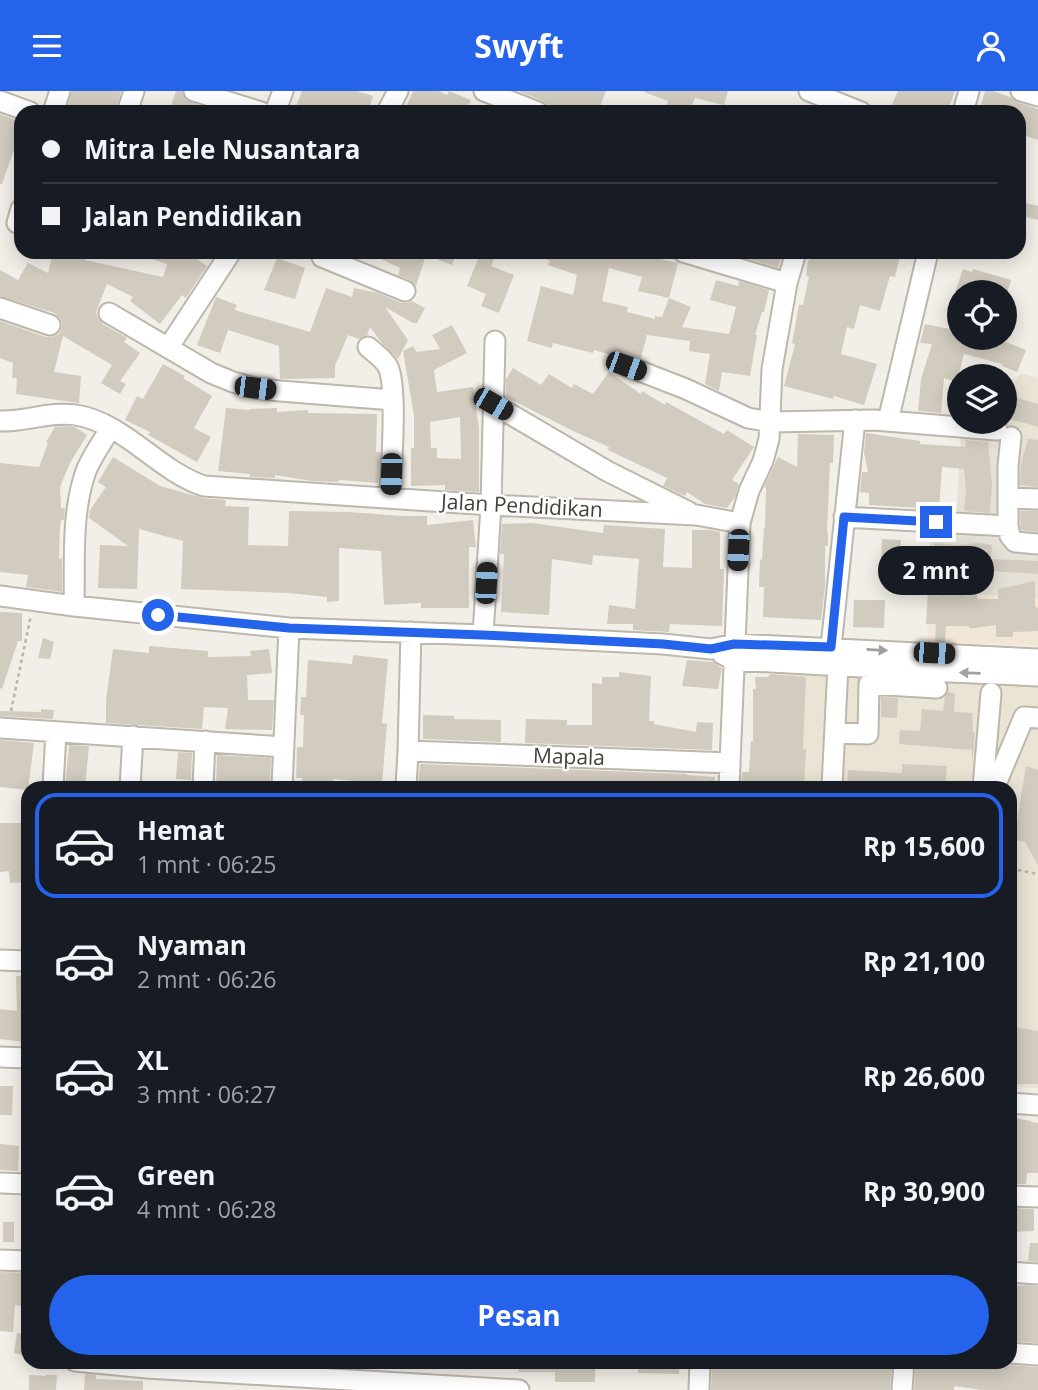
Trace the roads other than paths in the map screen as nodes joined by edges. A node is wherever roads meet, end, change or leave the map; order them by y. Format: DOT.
graph roads {
  1 [pos="194,91"];
  2 [pos="484,91"];
  3 [pos="809,91"];
  4 [pos="1021,91"];
  5 [pos="1038,96"];
  6 [pos="239,105"];
  7 [pos="519,105"];
  8 [pos="844,105"];
  9 [pos="225,259"];
  10 [pos="330,259"];
  11 [pos="706,259"];
  12 [pos="794,259"];
  13 [pos="926,259"];
  14 [pos="787,283"];
  15 [pos="404,291"];
  16 [pos="0,308"];
  17 [pos="109,313"];
  18 [pos="50,325"];
  19 [pos="495,341"];
  20 [pos="369,347"];
  21 [pos="168,348"];
  22 [pos="626,366"];
  23 [pos="393,400"];
  24 [pos="493,404"];
  25 [pos="855,420"];
  26 [pos="888,421"];
  27 [pos="771,422"];
  28 [pos="1,424"];
  29 [pos="111,428"];
  30 [pos="390,498"];
  31 [pos="1008,498"];
  32 [pos="1038,499"];
  33 [pos="491,505"];
  34 [pos="696,515"];
  35 [pos="844,517"];
  36 [pos="740,523"];
  37 [pos="1008,526"];
  38 [pos="1038,544"];
  39 [pos="0,596"];
  40 [pos="74,606"];
  41 [pos="289,628"];
  42 [pos="411,632"];
  43 [pos="483,635"];
  44 [pos="734,652"];
  45 [pos="834,656"];
  46 [pos="1038,659"];
  47 [pos="1038,676"];
  48 [pos="880,679"];
  49 [pos="937,688"];
  50 [pos="991,693"];
  51 [pos="1038,718"];
  52 [pos="4,728"];
  53 [pos="56,731"];
  54 [pos="835,733"];
  55 [pos="133,737"];
  56 [pos="205,741"];
  57 [pos="284,747"];
  58 [pos="408,751"];
  59 [pos="730,764"];
  60 [pos="52,781"];
  61 [pos="130,781"];
  62 [pos="203,781"];
  63 [pos="282,781"];
  64 [pos="406,781"];
  65 [pos="729,781"];
  66 [pos="832,781"];
  67 [pos="984,781"];
  68 [pos="997,781"];
  69 [pos="0,960"];
  70 [pos="21,961"];
  71 [pos="0,1057"];
  72 [pos="21,1058"];
  73 [pos="1017,1104"];
  74 [pos="1038,1105"];
  75 [pos="0,1183"];
  76 [pos="21,1184"];
  77 [pos="1017,1196"];
  78 [pos="1038,1197"];
  79 [pos="0,1260"];
  80 [pos="21,1261"];
  81 [pos="1017,1272"];
  82 [pos="1038,1274"];
  83 [pos="1017,1354"];
  84 [pos="1038,1355"];
  85 [pos="266,1369"];
  86 [pos="700,1369"];
  87 [pos="903,1369"];
  88 [pos="519,1390"];
  89 [pos="699,1390"];
  90 [pos="902,1390"];
  1 -- 6 [label="street"];
  2 -- 7 [label="street"];
  3 -- 8 [label="street"];
  4 -- 5 [label="street"];
  9 -- 21 [label="street"];
  10 -- 15 [label="street"];
  11 -- 14 [label="street"];
  12 -- 14 [label="street"];
  13 -- 26 [label="street"];
  14 -- 27 [label="street"];
  16 -- 18 [label="street"];
  17 -- 21 [label="street"];
  19 -- 24 [label="street"];
  20 -- 23 [label="street"];
  21 -- 23 [label="street"];
  22 -- 27 [label="street"];
  23 -- 30 [label="street"];
  24 -- 33 [label="street"];
  24 -- 34 [label="street"];
  25 -- 26 [label="street"];
  25 -- 27 [label="street"];
  25 -- 35 [label="street"];
  26 -- 31 [label="street"];
  27 -- 36 [label="street"];
  28 -- 29 [label="street, Jalan Pendidikan"];
  29 -- 30 [label="street, Jalan Pendidikan"];
  29 -- 40 [label="street"];
  30 -- 33 [label="street, Jalan Pendidikan"];
  31 -- 32 [label="street"];
  31 -- 37 [label="street"];
  33 -- 34 [label="street, Jalan Pendidikan"];
  33 -- 43 [label="street"];
  34 -- 36 [label="street, Jalan Pendidikan"];
  35 -- 37 [label="street"];
  35 -- 45 [label="street"];
  36 -- 44 [label="street"];
  37 -- 38 [label="street"];
  39 -- 40 [label="street"];
  40 -- 41 [label="street"];
  41 -- 42 [label="street"];
  41 -- 57 [label="street"];
  42 -- 43 [label="street"];
  42 -- 58 [label="street"];
  43 -- 44 [label="street"];
  44 -- 45 [label="street"];
  44 -- 59 [label="street"];
  45 -- 46 [label="street, one-way"];
  45 -- 48 [label="street"];
  45 -- 54 [label="street"];
  47 -- 48 [label="street, one-way"];
  48 -- 49 [label="street"];
  48 -- 54 [label="street"];
  50 -- 67 [label="street"];
  51 -- 68 [label="street"];
  52 -- 53 [label="street"];
  53 -- 55 [label="street"];
  53 -- 60 [label="street"];
  54 -- 66 [label="street"];
  55 -- 56 [label="street"];
  55 -- 61 [label="street"];
  56 -- 57 [label="street"];
  56 -- 62 [label="street"];
  57 -- 63 [label="street"];
  58 -- 59 [label="street, Mapala"];
  58 -- 64 [label="street"];
  59 -- 65 [label="street"];
  69 -- 70 [label="street"];
  71 -- 72 [label="street"];
  73 -- 74 [label="street"];
  75 -- 76 [label="street"];
  77 -- 78 [label="street"];
  79 -- 80 [label="street"];
  81 -- 82 [label="street"];
  83 -- 84 [label="street"];
  85 -- 88 [label="street"];
  86 -- 89 [label="street"];
  87 -- 90 [label="street"];
}
